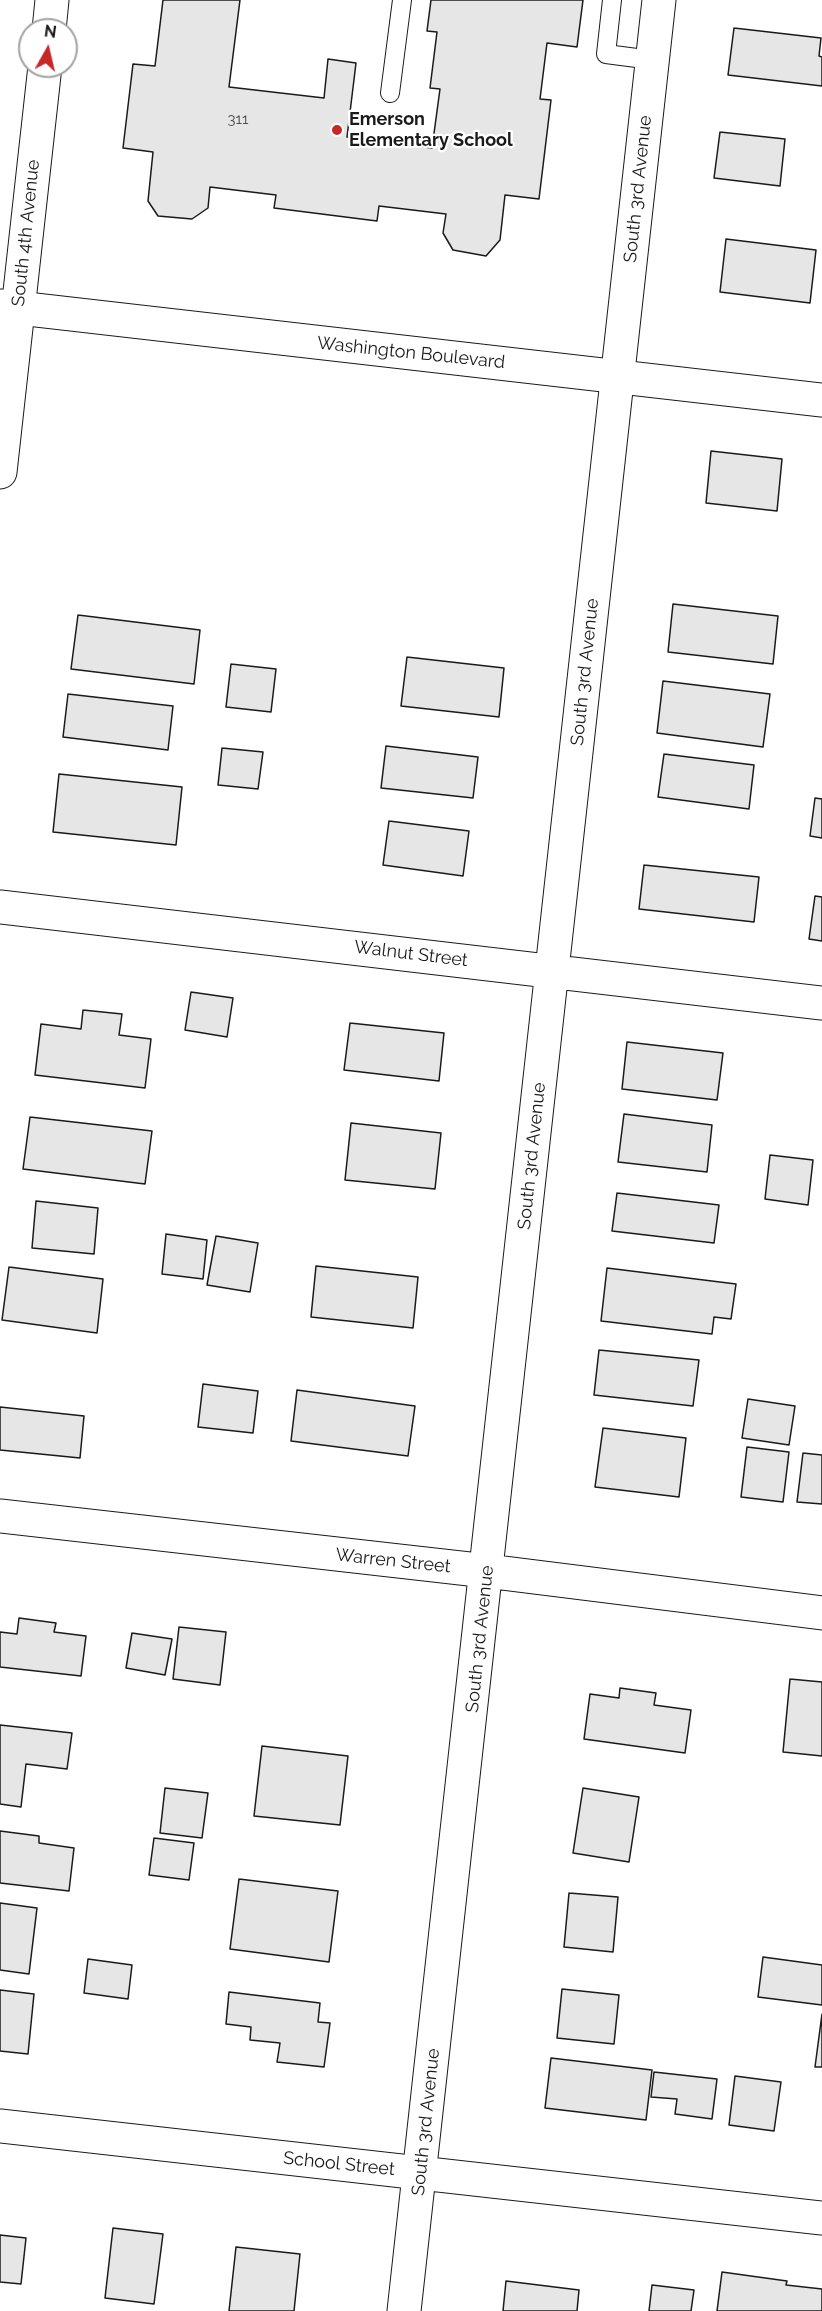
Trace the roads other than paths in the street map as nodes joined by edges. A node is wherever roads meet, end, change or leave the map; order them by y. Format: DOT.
graph roads {
  1 [pos="52,0"];
  2 [pos="402,0"];
  3 [pos="612,0"];
  4 [pos="659,0"];
  5 [pos="50,18"];
  6 [pos="652,60"];
  7 [pos="43,78"];
  8 [pos="390,93"];
  9 [pos="9,307"];
  10 [pos="618,377"];
  11 [pos="822,400"];
  12 [pos="0,472"];
  13 [pos="0,907"];
  14 [pos="553,971"];
  15 [pos="822,1003"];
  16 [pos="0,1516"];
  17 [pos="487,1571"];
  18 [pos="822,1613"];
  19 [pos="0,2126"];
  20 [pos="420,2173"];
  21 [pos="822,2218"];
  22 [pos="404,2311"];
  1 -- 5 [label="street"];
  2 -- 8 [label="lane"];
  3 -- 6 [label="lane"];
  4 -- 6 [label="street, South 3rd Avenue"];
  6 -- 10 [label="street, South 3rd Avenue"];
  7 -- 9 [label="street, South 4th Avenue"];
  9 -- 10 [label="street, Washington Boulevard"];
  9 -- 12 [label="street, South 4th Avenue"];
  10 -- 11 [label="street, Washington Boulevard"];
  10 -- 14 [label="street, South 3rd Avenue"];
  13 -- 14 [label="street, Walnut Street"];
  14 -- 15 [label="street, Walnut Street"];
  14 -- 17 [label="street, South 3rd Avenue"];
  16 -- 17 [label="street, Warren Street"];
  17 -- 18 [label="street, Warren Street"];
  17 -- 20 [label="street, South 3rd Avenue"];
  19 -- 20 [label="street, School Street"];
  20 -- 21 [label="street, School Street"];
  20 -- 22 [label="street, South 3rd Avenue"];
}
